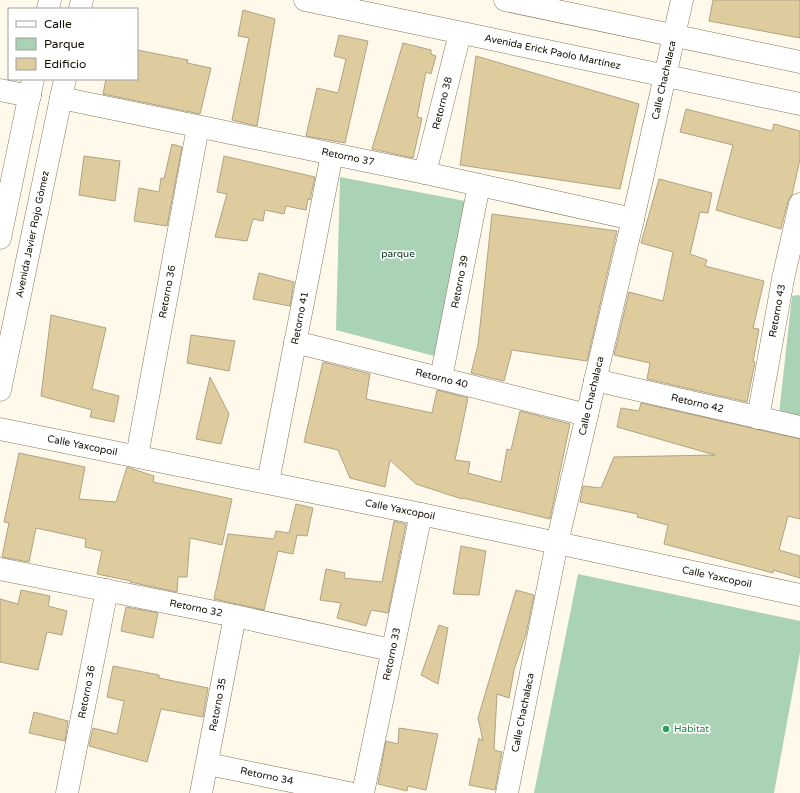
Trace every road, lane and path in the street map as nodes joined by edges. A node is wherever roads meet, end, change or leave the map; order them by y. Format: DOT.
graph roads {
  1 [pos="305,0"];
  2 [pos="682,0"];
  3 [pos="511,1"];
  4 [pos="460,33"];
  5 [pos="674,36"];
  6 [pos="800,62"];
  7 [pos="664,76"];
  8 [pos="31,88"];
  9 [pos="63,89"];
  10 [pos="0,90"];
  11 [pos="800,104"];
  12 [pos="198,127"];
  13 [pos="332,154"];
  14 [pos="425,173"];
  15 [pos="479,185"];
  16 [pos="800,204"];
  17 [pos="634,219"];
  18 [pos="0,238"];
  19 [pos="792,281"];
  20 [pos="295,342"];
  21 [pos="441,378"];
  22 [pos="595,380"];
  23 [pos="0,390"];
  24 [pos="587,415"];
  25 [pos="758,418"];
  26 [pos="800,427"];
  27 [pos="0,429"];
  28 [pos="137,456"];
  29 [pos="268,482"];
  30 [pos="421,514"];
  31 [pos="557,543"];
  32 [pos="0,569"];
  33 [pos="107,590"];
  34 [pos="800,594"];
  35 [pos="235,616"];
  36 [pos="391,650"];
  37 [pos="208,764"];
  38 [pos="67,793"];
  39 [pos="201,793"];
  40 [pos="349,793"];
  41 [pos="363,793"];
  42 [pos="508,793"];
  1 -- 4 [label="street, Avenida Erick Paolo Martínez"];
  2 -- 5 [label="street, Calle Chachalaca"];
  3 -- 5 [label="street"];
  4 -- 7 [label="street, Avenida Erick Paolo Martínez"];
  4 -- 14 [label="street, Retorno 38"];
  5 -- 6 [label="street"];
  5 -- 7 [label="street, Calle Chachalaca"];
  7 -- 11 [label="street, Avenida Erick Paolo Martínez"];
  7 -- 17 [label="street, Calle Chachalaca"];
  8 -- 10 [label="street"];
  8 -- 18 [label="street"];
  9 -- 12 [label="street, Retorno 37"];
  9 -- 23 [label="street, Avenida Javier Rojo Gómez"];
  12 -- 13 [label="street, Retorno 37"];
  12 -- 28 [label="street, Retorno 36"];
  13 -- 14 [label="street, Retorno 37"];
  13 -- 20 [label="street, Retorno 41"];
  14 -- 15 [label="street, Retorno 37"];
  15 -- 17 [label="street, Retorno 37"];
  15 -- 21 [label="street, Retorno 39"];
  16 -- 19 [label="street, Retorno 43"];
  17 -- 22 [label="street, Calle Chachalaca"];
  19 -- 25 [label="street, Retorno 43"];
  20 -- 21 [label="street, Retorno 40"];
  20 -- 29 [label="street, Retorno 41"];
  21 -- 24 [label="street, Retorno 40"];
  22 -- 24 [label="street, Calle Chachalaca"];
  22 -- 25 [label="street, Retorno 42"];
  24 -- 31 [label="street, Calle Chachalaca"];
  25 -- 26 [label="street, Retorno 42"];
  27 -- 28 [label="street, Calle Yaxcopoil"];
  28 -- 29 [label="street, Calle Yaxcopoil"];
  29 -- 30 [label="street, Calle Yaxcopoil"];
  30 -- 31 [label="street, Calle Yaxcopoil"];
  30 -- 36 [label="street, Retorno 33"];
  31 -- 34 [label="street, Calle Yaxcopoil"];
  31 -- 42 [label="street, Calle Chachalaca"];
  32 -- 33 [label="street, Retorno 32"];
  33 -- 35 [label="street, Retorno 32"];
  33 -- 38 [label="street, Retorno 36"];
  35 -- 36 [label="street, Retorno 32"];
  35 -- 37 [label="street, Retorno 35"];
  36 -- 41 [label="street, Retorno 33"];
  37 -- 39 [label="street, Retorno 35"];
  37 -- 40 [label="street, Retorno 34"];
}
